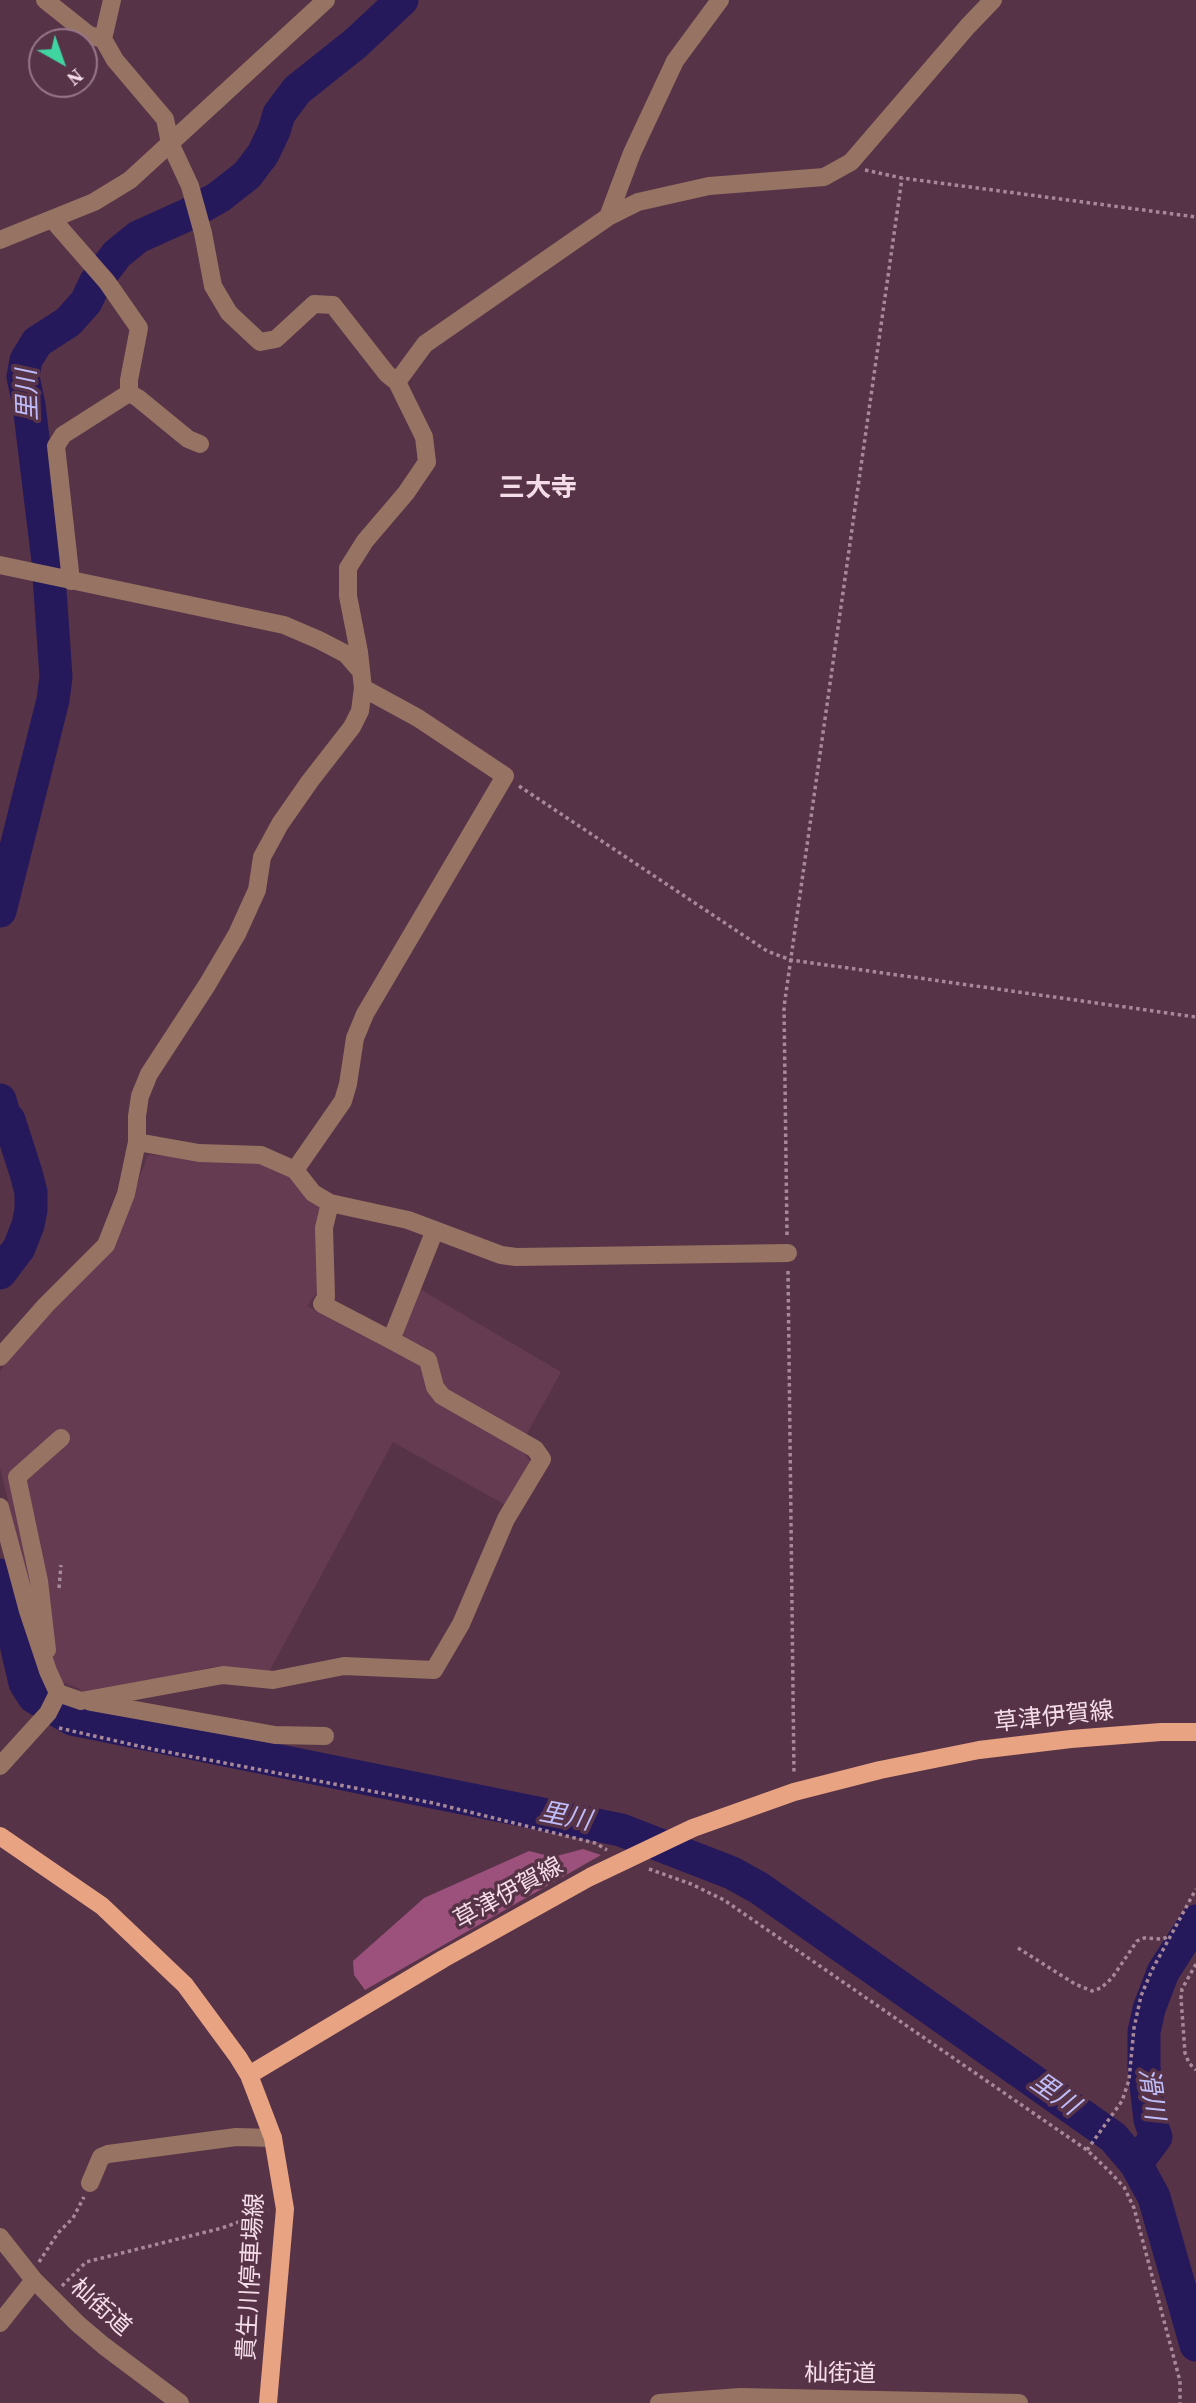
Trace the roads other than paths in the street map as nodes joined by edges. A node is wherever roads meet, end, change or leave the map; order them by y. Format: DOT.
graph roads {
  1 [pos="45,0"];
  2 [pos="112,0"];
  3 [pos="326,0"];
  4 [pos="720,0"];
  5 [pos="993,0"];
  6 [pos="103,39"];
  7 [pos="170,143"];
  8 [pos="608,217"];
  9 [pos="52,219"];
  10 [pos="0,240"];
  11 [pos="397,382"];
  12 [pos="129,393"];
  13 [pos="200,444"];
  14 [pos="0,565"];
  15 [pos="68,580"];
  16 [pos="359,668"];
  17 [pos="363,688"];
  18 [pos="138,1142"];
  19 [pos="295,1170"];
  20 [pos="330,1203"];
  21 [pos="435,1230"];
  22 [pos="788,1253"];
  23 [pos="391,1340"];
  24 [pos="0,1357"];
  25 [pos="61,1438"];
  26 [pos="0,1507"];
  27 [pos="48,1671"];
  28 [pos="81,1700"];
  29 [pos="51,1706"];
  30 [pos="1196,1732"];
  31 [pos="325,1736"];
  32 [pos="1,1765"];
  33 [pos="0,1836"];
  34 [pos="249,2075"];
  35 [pos="273,2138"];
  36 [pos="90,2183"];
  37 [pos="0,2237"];
  38 [pos="32,2278"];
  39 [pos="0,2323"];
  40 [pos="180,2403"];
  41 [pos="268,2403"];
  42 [pos="659,2403"];
  43 [pos="1019,2403"];
  1 -- 6 [label="street"];
  2 -- 6 [label="street"];
  3 -- 7 [label="street"];
  4 -- 8 [label="street"];
  5 -- 8 [label="street"];
  6 -- 7 [label="street"];
  7 -- 9 [label="street"];
  7 -- 11 [label="street"];
  8 -- 11 [label="street"];
  9 -- 10 [label="street"];
  9 -- 12 [label="street"];
  11 -- 16 [label="street"];
  12 -- 13 [label="street"];
  12 -- 15 [label="street"];
  14 -- 15 [label="street"];
  15 -- 16 [label="street"];
  16 -- 17 [label="street"];
  17 -- 18 [label="street"];
  17 -- 19 [label="street"];
  18 -- 19 [label="street"];
  18 -- 24 [label="street"];
  19 -- 20 [label="street"];
  20 -- 21 [label="street"];
  20 -- 23 [label="street"];
  21 -- 22 [label="street"];
  21 -- 23 [label="street"];
  23 -- 28 [label="street"];
  25 -- 27 [label="street"];
  26 -- 27 [label="street"];
  27 -- 29 [label="street"];
  28 -- 29 [label="street"];
  28 -- 31 [label="street"];
  29 -- 32 [label="street"];
  30 -- 34 [label="main road, 草津伊賀線"];
  33 -- 34 [label="main road"];
  34 -- 35 [label="main road, 貴生川停車場線"];
  35 -- 36 [label="street"];
  35 -- 41 [label="main road, 貴生川停車場線"];
  37 -- 38 [label="street, 杣街道"];
  38 -- 39 [label="street"];
  38 -- 40 [label="street, 杣街道"];
  42 -- 43 [label="street, 杣街道"];
}
